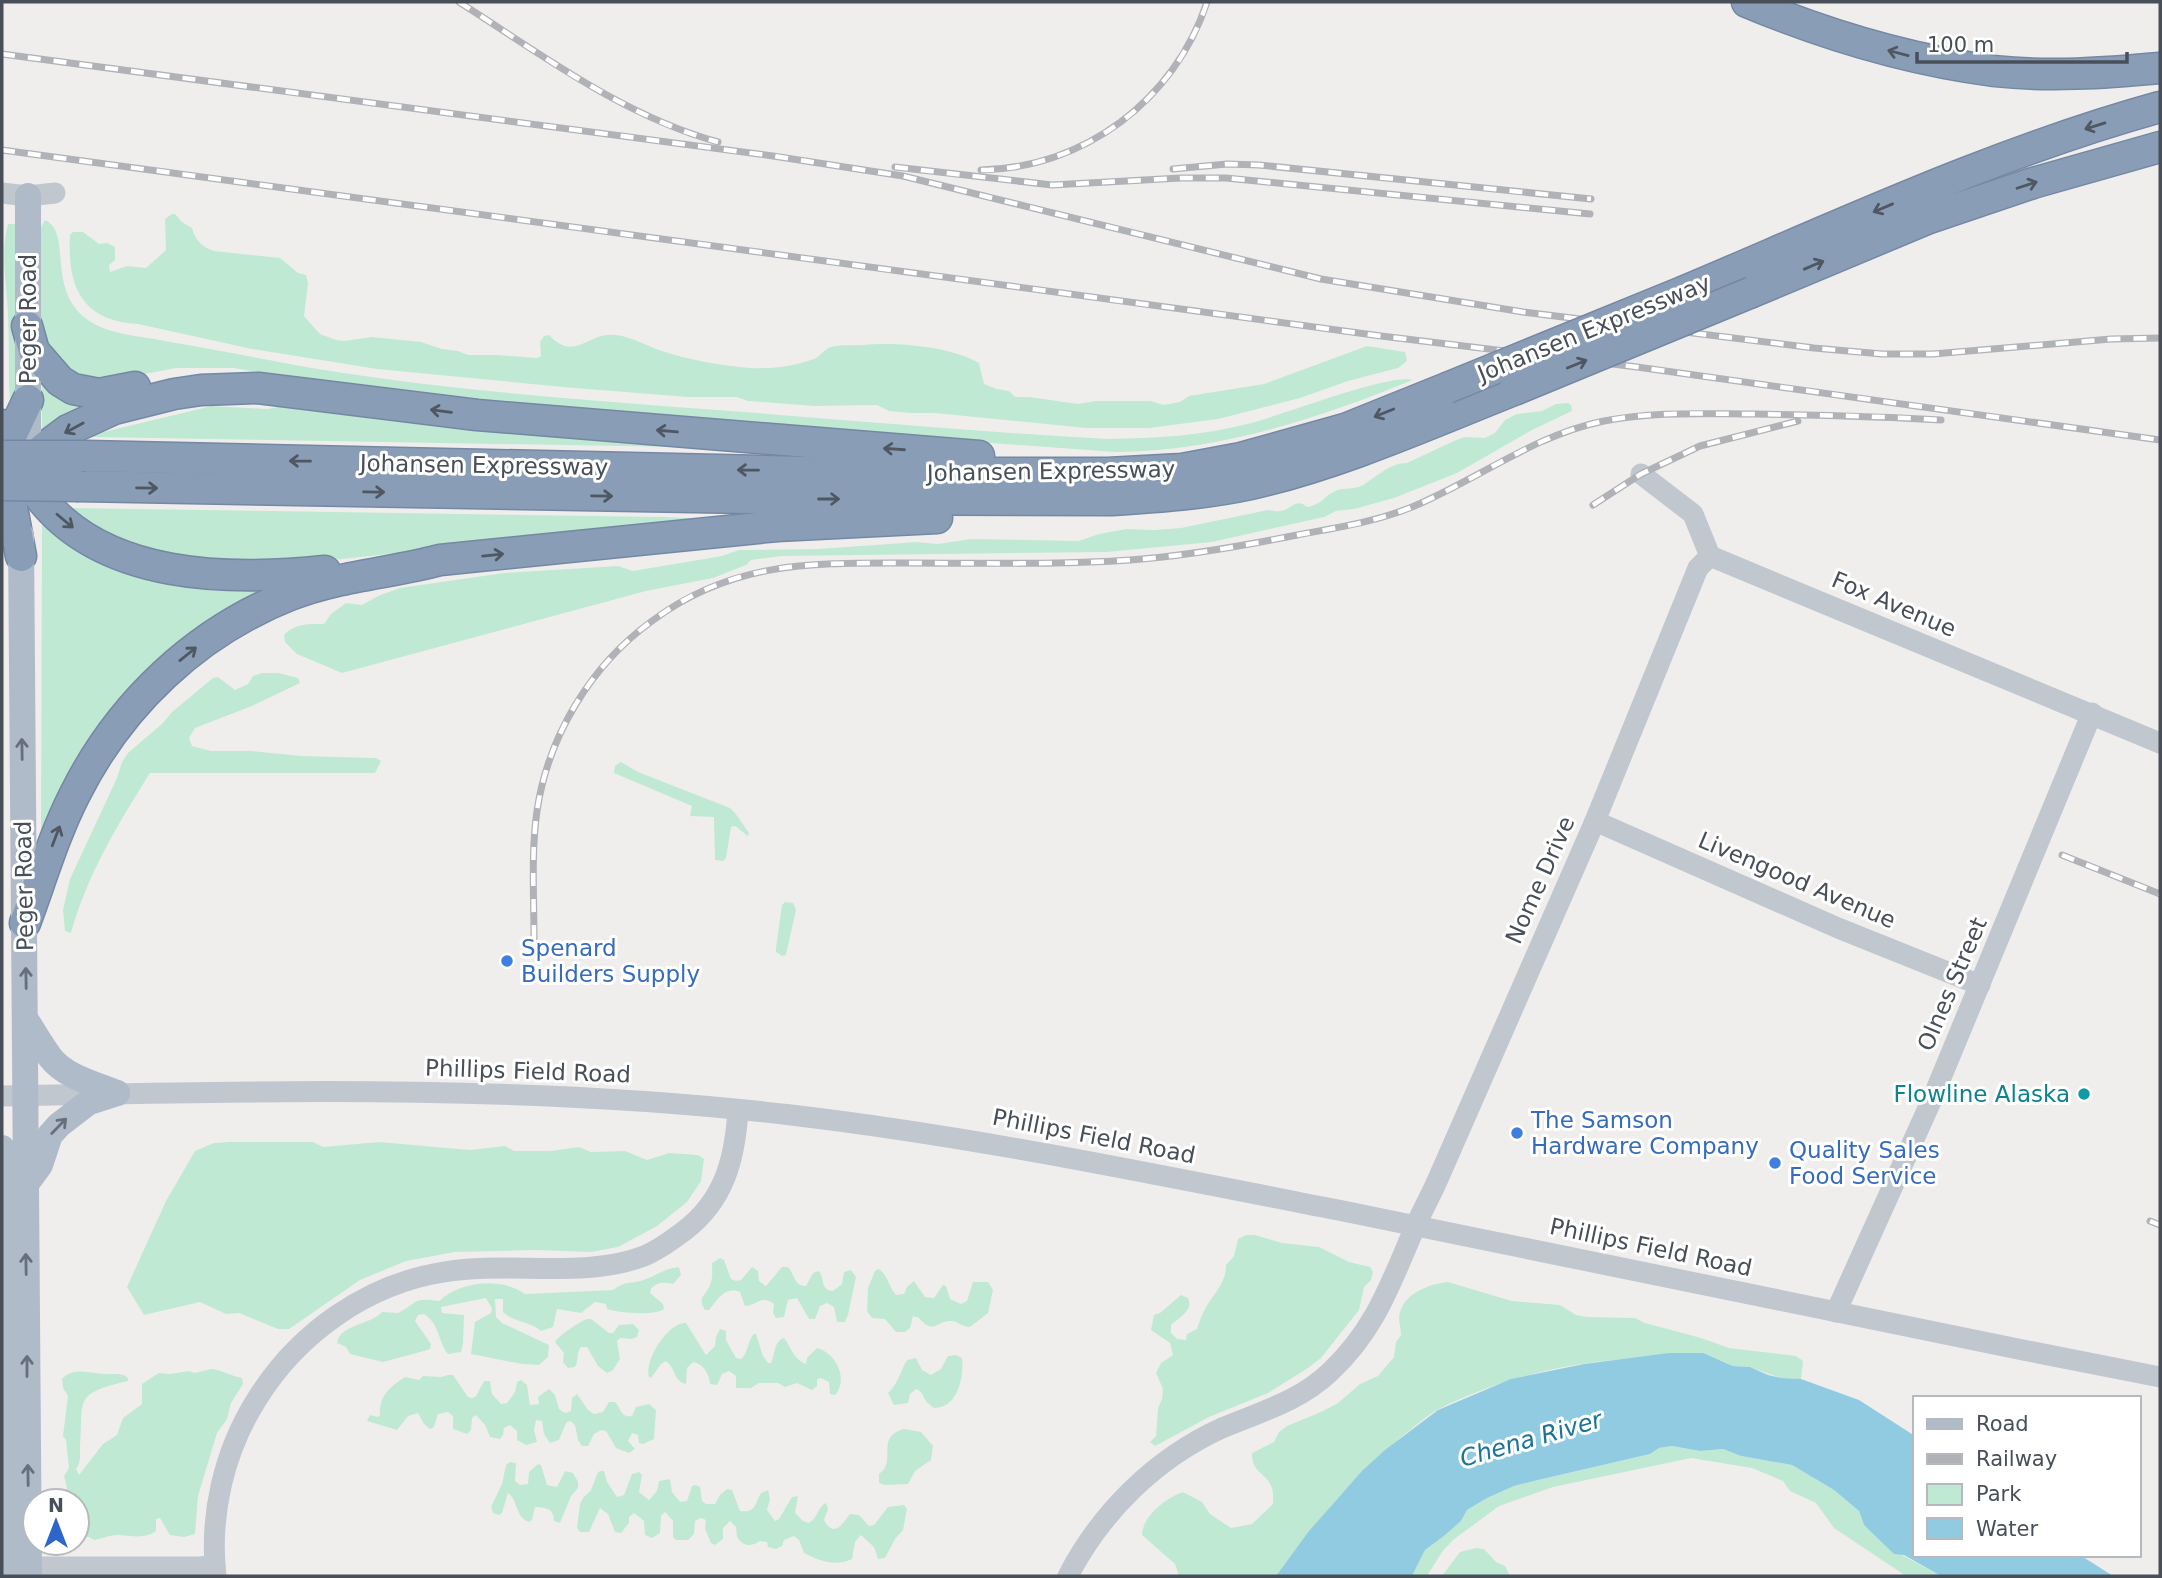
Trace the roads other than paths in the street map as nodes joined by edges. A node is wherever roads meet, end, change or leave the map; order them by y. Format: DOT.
graph roads {
  1 [pos="1747,2"];
  2 [pos="2160,68"];
  3 [pos="2160,107"];
  4 [pos="2160,147"];
  5 [pos="2,193"];
  6 [pos="55,193"];
  7 [pos="28,196"];
  8 [pos="27,326"];
  9 [pos="258,388"];
  10 [pos="28,400"];
  11 [pos="6,467"];
  12 [pos="1182,469"];
  13 [pos="1642,474"];
  14 [pos="1112,500"];
  15 [pos="20,556"];
  16 [pos="1710,556"];
  17 [pos="440,560"];
  18 [pos="2092,713"];
  19 [pos="2160,743"];
  20 [pos="1595,821"];
  21 [pos="25,923"];
  22 [pos="1980,985"];
  23 [pos="26,1020"];
  24 [pos="117,1093"];
  25 [pos="13,1096"];
  26 [pos="738,1110"];
  27 [pos="2,1148"];
  28 [pos="26,1184"];
  29 [pos="1415,1226"];
  30 [pos="1836,1312"];
  31 [pos="2160,1377"];
  32 [pos="216,1571"];
  33 [pos="22,1573"];
  34 [pos="1068,1576"];
  2 -- 1 [label="highway, one-way"];
  3 -- 12 [label="highway, Johansen Expressway, one-way, bridge"];
  14 -- 4 [label="highway, Johansen Expressway, one-way, bridge"];
  5 -- 7 [label="street"];
  6 -- 7 [label="street"];
  7 -- 8 [label="main road, Peger Road"];
  8 -- 9 [label="highway"];
  8 -- 10 [label="main road, Peger Road"];
  9 -- 11 [label="highway, one-way"];
  12 -- 9 [label="highway, one-way"];
  10 -- 11 [label="highway"];
  12 -- 11 [label="highway, Johansen Expressway, one-way, bridge"];
  11 -- 14 [label="highway, Johansen Expressway, one-way, bridge"];
  11 -- 15 [label="highway"];
  11 -- 17 [label="highway, one-way"];
  13 -- 16 [label="street"];
  17 -- 14 [label="highway, one-way"];
  21 -- 15 [label="main road, Peger Road, one-way"];
  16 -- 18 [label="street, Fox Avenue"];
  16 -- 20 [label="street, Nome Drive"];
  21 -- 17 [label="highway, one-way"];
  18 -- 19 [label="street, Fox Avenue"];
  18 -- 22 [label="street, Olnes Street"];
  20 -- 22 [label="street, Livengood Avenue"];
  20 -- 29 [label="street, Nome Drive"];
  23 -- 21 [label="main road, Peger Road, one-way"];
  22 -- 30 [label="street, Olnes Street"];
  23 -- 24 [label="main road"];
  23 -- 25 [label="main road, Peger Road"];
  24 -- 25 [label="street, Phillips Field Road"];
  24 -- 26 [label="street, Phillips Field Road"];
  28 -- 24 [label="main road, one-way"];
  25 -- 28 [label="main road, Peger Road"];
  26 -- 29 [label="street, Phillips Field Road"];
  26 -- 32 [label="street"];
  27 -- 33 [label="main road"];
  33 -- 28 [label="main road, Peger Road, one-way"];
  29 -- 30 [label="street, Phillips Field Road"];
  29 -- 34 [label="street, Nome Drive"];
  30 -- 31 [label="street, Phillips Field Road"];
  32 -- 33 [label="street"];
}
